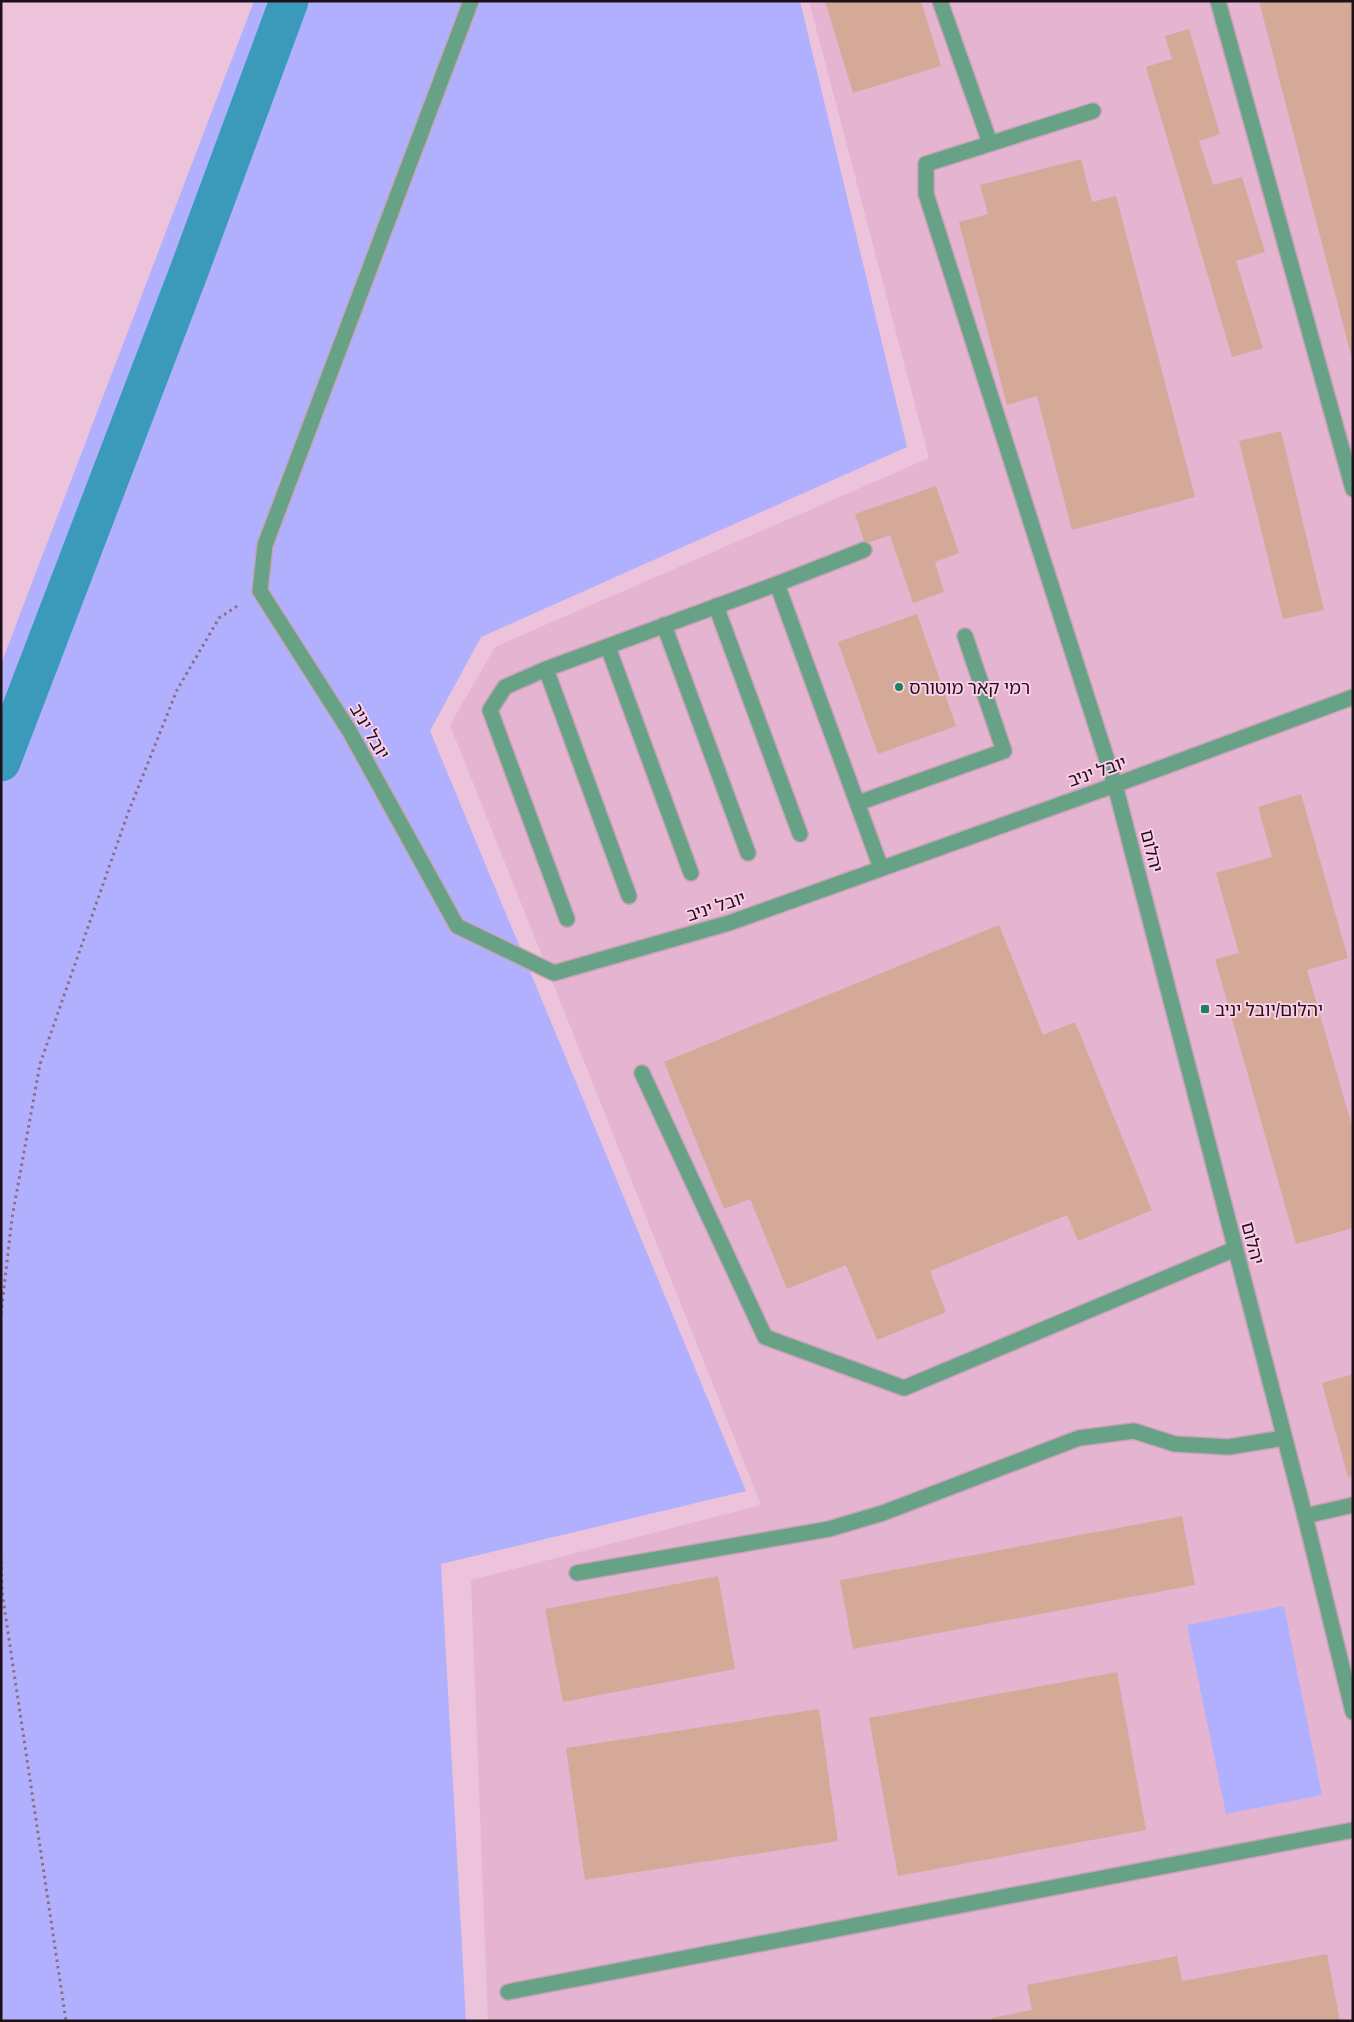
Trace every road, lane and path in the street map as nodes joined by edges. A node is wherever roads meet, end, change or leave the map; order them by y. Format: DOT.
graph roads {
  1 [pos="470,1"];
  2 [pos="940,1"];
  3 [pos="1218,1"];
  4 [pos="1094,111"];
  5 [pos="990,142"];
  6 [pos="1353,489"];
  7 [pos="864,550"];
  8 [pos="777,584"];
  9 [pos="260,591"];
  10 [pos="716,606"];
  11 [pos="664,625"];
  12 [pos="965,636"];
  13 [pos="608,646"];
  14 [pos="546,669"];
  15 [pos="1353,696"];
  16 [pos="1115,785"];
  17 [pos="858,803"];
  18 [pos="800,834"];
  19 [pos="748,853"];
  20 [pos="881,868"];
  21 [pos="691,873"];
  22 [pos="629,896"];
  23 [pos="567,919"];
  24 [pos="642,1073"];
  25 [pos="1235,1248"];
  26 [pos="1,1314"];
  27 [pos="1284,1438"];
  28 [pos="1353,1505"];
  29 [pos="1305,1516"];
  30 [pos="1,1554"];
  31 [pos="577,1573"];
  32 [pos="1353,1712"];
  33 [pos="1353,1830"];
  34 [pos="508,1992"];
  35 [pos="66,2021"];
  1 -- 9 [label="street"];
  2 -- 5 [label="street"];
  3 -- 6 [label="street"];
  4 -- 5 [label="street"];
  5 -- 16 [label="street, יהלום"];
  7 -- 8 [label="street"];
  8 -- 10 [label="street"];
  8 -- 17 [label="street"];
  9 -- 20 [label="street, יובל יניב"];
  9 -- 26 [label="path"];
  10 -- 11 [label="street"];
  10 -- 18 [label="street"];
  11 -- 13 [label="street"];
  11 -- 19 [label="street"];
  12 -- 17 [label="street"];
  13 -- 14 [label="street"];
  13 -- 21 [label="street"];
  14 -- 22 [label="street"];
  14 -- 23 [label="street"];
  15 -- 16 [label="street, יובל יניב"];
  16 -- 20 [label="street, יובל יניב"];
  16 -- 25 [label="street, יהלום"];
  17 -- 20 [label="street"];
  24 -- 25 [label="street"];
  25 -- 27 [label="street, יהלום"];
  27 -- 29 [label="street, יהלום"];
  27 -- 31 [label="street"];
  28 -- 29 [label="street"];
  29 -- 32 [label="street, יהלום"];
  30 -- 35 [label="path"];
  33 -- 34 [label="street"];
}
